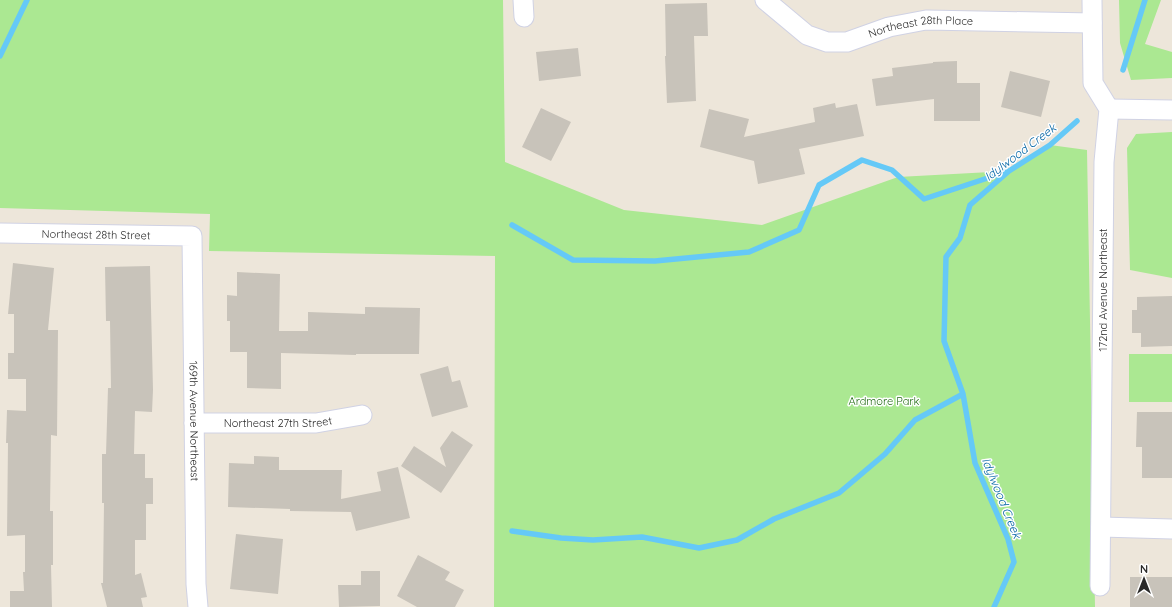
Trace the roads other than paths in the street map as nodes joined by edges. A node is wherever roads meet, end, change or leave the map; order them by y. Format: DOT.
graph roads {
  1 [pos="765,0"];
  2 [pos="1092,0"];
  3 [pos="1092,23"];
  4 [pos="1109,109"];
  5 [pos="1172,110"];
  6 [pos="0,234"];
  7 [pos="192,236"];
  8 [pos="362,415"];
  9 [pos="194,423"];
  10 [pos="1101,527"];
  11 [pos="1172,529"];
  12 [pos="1100,586"];
  13 [pos="198,607"];
  1 -- 3 [label="street, Northeast 28th Place"];
  2 -- 3 [label="street"];
  3 -- 4 [label="street"];
  4 -- 5 [label="street"];
  4 -- 10 [label="street, 172nd Avenue Northeast"];
  6 -- 7 [label="street, Northeast 28th Street"];
  7 -- 9 [label="street, 169th Avenue Northeast"];
  8 -- 9 [label="street, Northeast 27th Street"];
  9 -- 13 [label="street, 169th Avenue Northeast"];
  10 -- 11 [label="street"];
  10 -- 12 [label="street, 172nd Avenue Northeast"];
}
